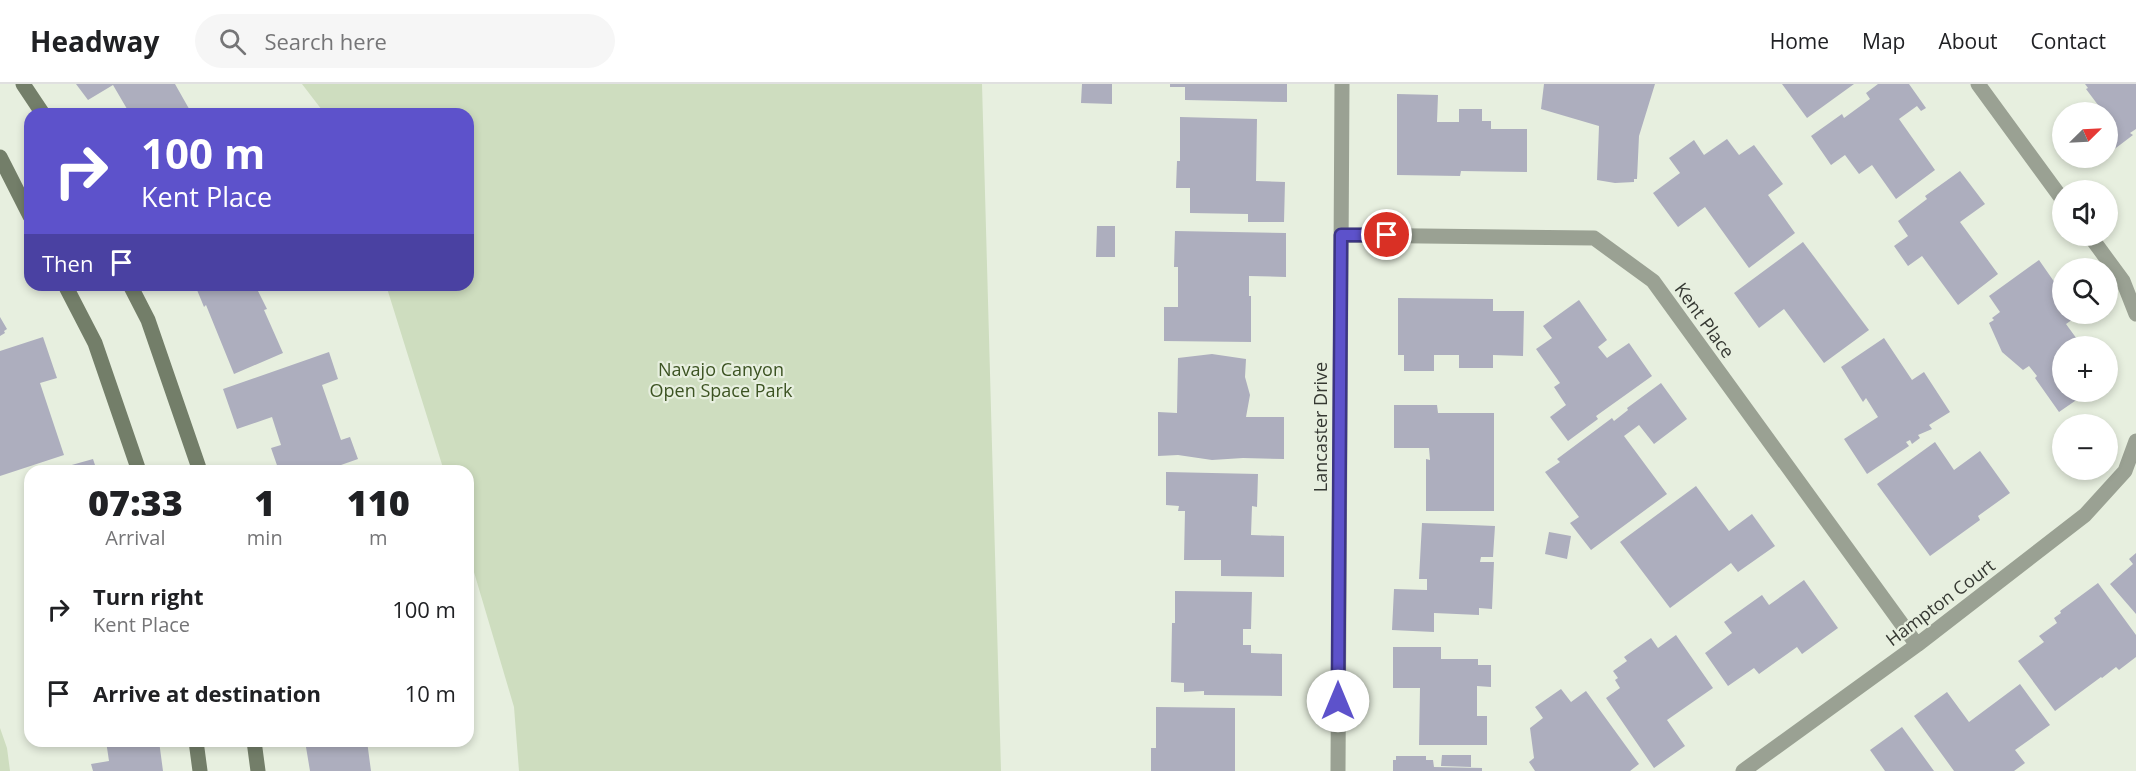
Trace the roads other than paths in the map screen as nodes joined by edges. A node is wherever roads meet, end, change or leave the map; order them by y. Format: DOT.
graph roads {
  1 [pos="22,84"];
  2 [pos="1342,84"];
  3 [pos="1978,84"];
  4 [pos="39,108"];
  5 [pos="0,157"];
  6 [pos="2052,185"];
  7 [pos="24,204"];
  8 [pos="1341,235"];
  9 [pos="2098,246"];
  10 [pos="68,291"];
  11 [pos="133,291"];
  12 [pos="2136,314"];
  13 [pos="2136,441"];
  14 [pos="137,465"];
  15 [pos="198,465"];
  16 [pos="1917,645"];
  17 [pos="197,747"];
  18 [pos="255,747"];
  19 [pos="200,771"];
  20 [pos="258,771"];
  21 [pos="1338,771"];
  22 [pos="1743,771"];
  1 -- 4 [label="street"];
  2 -- 8 [label="street, Lancaster Drive"];
  3 -- 6 [label="street"];
  5 -- 7 [label="street"];
  8 -- 16 [label="street, Kent Place"];
  8 -- 21 [label="street, Lancaster Drive"];
  9 -- 12 [label="street"];
  10 -- 14 [label="street"];
  11 -- 15 [label="street"];
  13 -- 16 [label="street, Hampton Court"];
  16 -- 22 [label="street, Hampton Court"];
  17 -- 19 [label="street"];
  18 -- 20 [label="street"];
}
